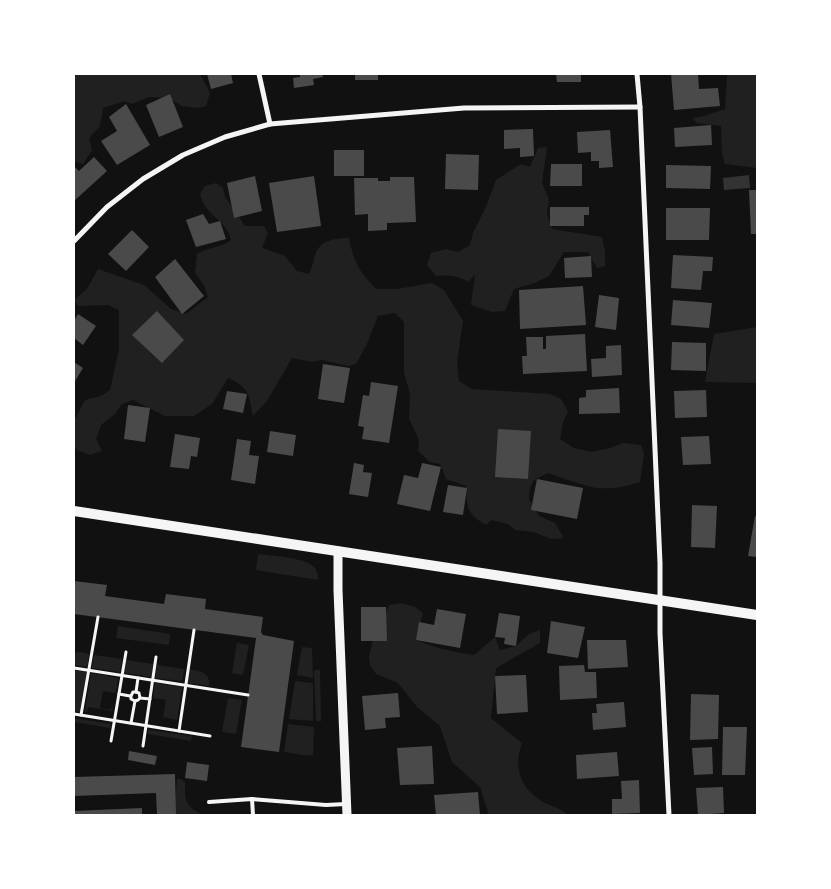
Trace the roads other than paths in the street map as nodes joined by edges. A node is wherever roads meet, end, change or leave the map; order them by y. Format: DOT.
graph roads {
  1 [pos="259,74"];
  2 [pos="636,74"];
  3 [pos="640,107"];
  4 [pos="270,124"];
  5 [pos="74,241"];
  6 [pos="74,511"];
  7 [pos="338,551"];
  8 [pos="660,600"];
  9 [pos="757,615"];
  10 [pos="252,799"];
  11 [pos="209,802"];
  12 [pos="346,804"];
  13 [pos="252,815"];
  14 [pos="347,815"];
  15 [pos="669,815"];
  1 -- 4 [label="street"];
  2 -- 3 [label="street"];
  3 -- 4 [label="street"];
  3 -- 8 [label="street"];
  4 -- 5 [label="street"];
  6 -- 7 [label="main road"];
  7 -- 8 [label="main road"];
  7 -- 12 [label="street"];
  8 -- 9 [label="main road"];
  8 -- 15 [label="street"];
  10 -- 11 [label="lane"];
  10 -- 12 [label="lane"];
  10 -- 13 [label="lane"];
  12 -- 14 [label="street"];
}
